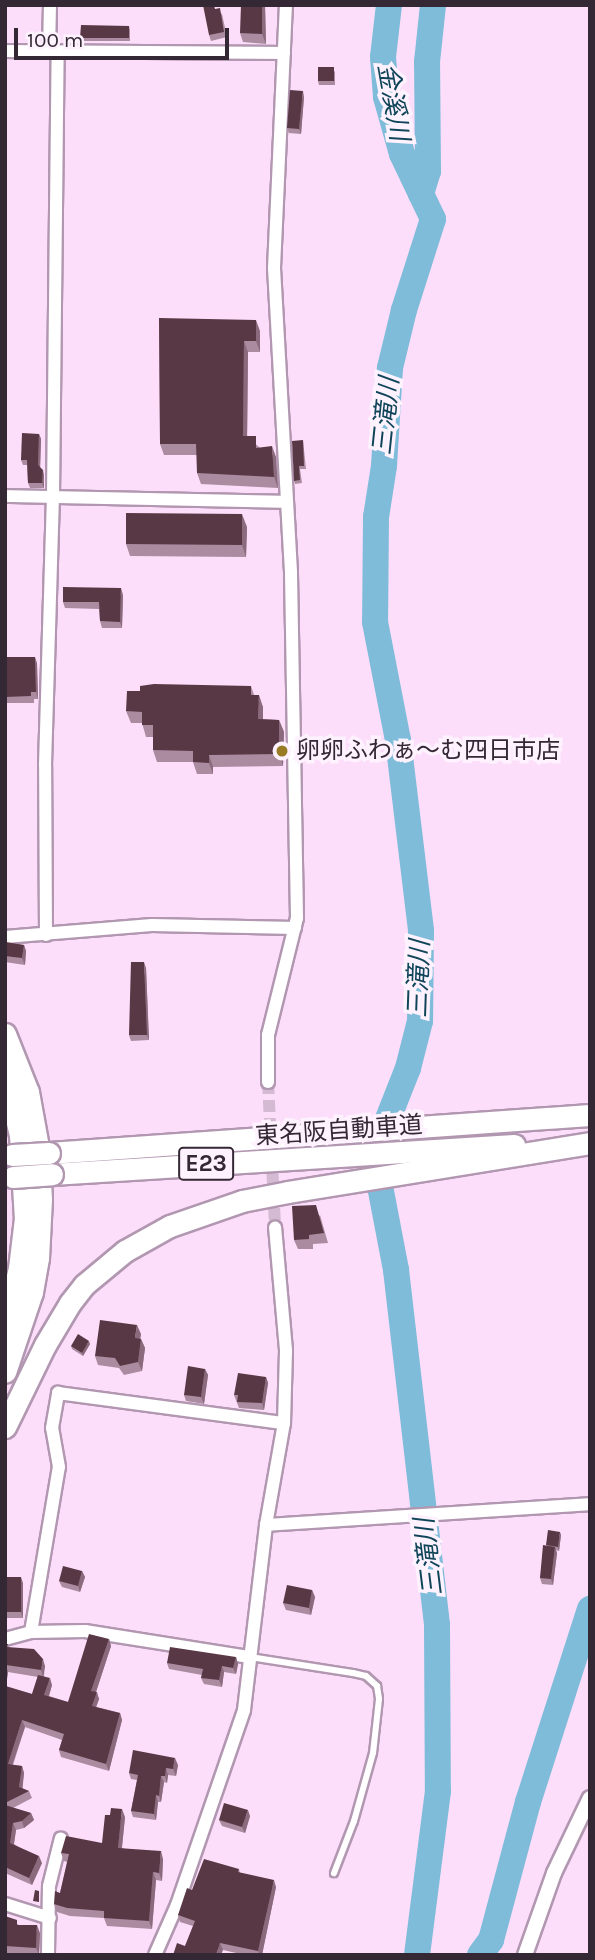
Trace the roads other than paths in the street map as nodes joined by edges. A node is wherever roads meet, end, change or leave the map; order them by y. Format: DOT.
graph roads {
  1 [pos="50,5"];
  2 [pos="286,5"];
  3 [pos="5,51"];
  4 [pos="54,52"];
  5 [pos="284,53"];
  6 [pos="5,496"];
  7 [pos="53,496"];
  8 [pos="287,502"];
  9 [pos="295,928"];
  10 [pos="46,935"];
  11 [pos="5,937"];
  12 [pos="5,1034"];
  13 [pos="5,1073"];
  14 [pos="268,1082"];
  15 [pos="590,1115"];
  16 [pos="590,1142"];
  17 [pos="485,1154"];
  18 [pos="8,1155"];
  19 [pos="9,1177"];
  20 [pos="275,1227"];
  21 [pos="5,1325"];
  22 [pos="5,1372"];
  23 [pos="284,1423"];
  24 [pos="5,1427"];
  25 [pos="590,1504"];
  26 [pos="266,1525"];
  27 [pos="31,1632"];
  28 [pos="5,1639"];
  29 [pos="250,1657"];
  30 [pos="590,1798"];
  31 [pos="61,1838"];
  32 [pos="334,1873"];
  33 [pos="5,1904"];
  34 [pos="50,1918"];
  35 [pos="48,1955"];
  36 [pos="155,1955"];
  37 [pos="525,1955"];
  1 -- 4 [label="street"];
  2 -- 5 [label="street"];
  3 -- 4 [label="street"];
  4 -- 5 [label="street"];
  4 -- 7 [label="street"];
  5 -- 8 [label="street"];
  6 -- 7 [label="street"];
  7 -- 8 [label="street"];
  7 -- 10 [label="street"];
  8 -- 9 [label="street"];
  9 -- 10 [label="street"];
  9 -- 14 [label="street"];
  10 -- 11 [label="street"];
  12 -- 22 [label="highway"];
  13 -- 21 [label="highway"];
  15 -- 18 [label="highway, 東名阪自動車道 / E23, bridge"];
  16 -- 17 [label="highway, 東名阪自動車道"];
  17 -- 19 [label="highway, 東名阪自動車道 / E23, bridge"];
  17 -- 24 [label="highway"];
  20 -- 23 [label="street"];
  23 -- 26 [label="street"];
  23 -- 27 [label="street"];
  25 -- 26 [label="street"];
  26 -- 29 [label="street"];
  27 -- 28 [label="street"];
  27 -- 29 [label="street"];
  29 -- 32 [label="lane"];
  29 -- 36 [label="street"];
  30 -- 37 [label="street"];
  31 -- 34 [label="street"];
  33 -- 34 [label="street"];
  34 -- 35 [label="street"];
}
